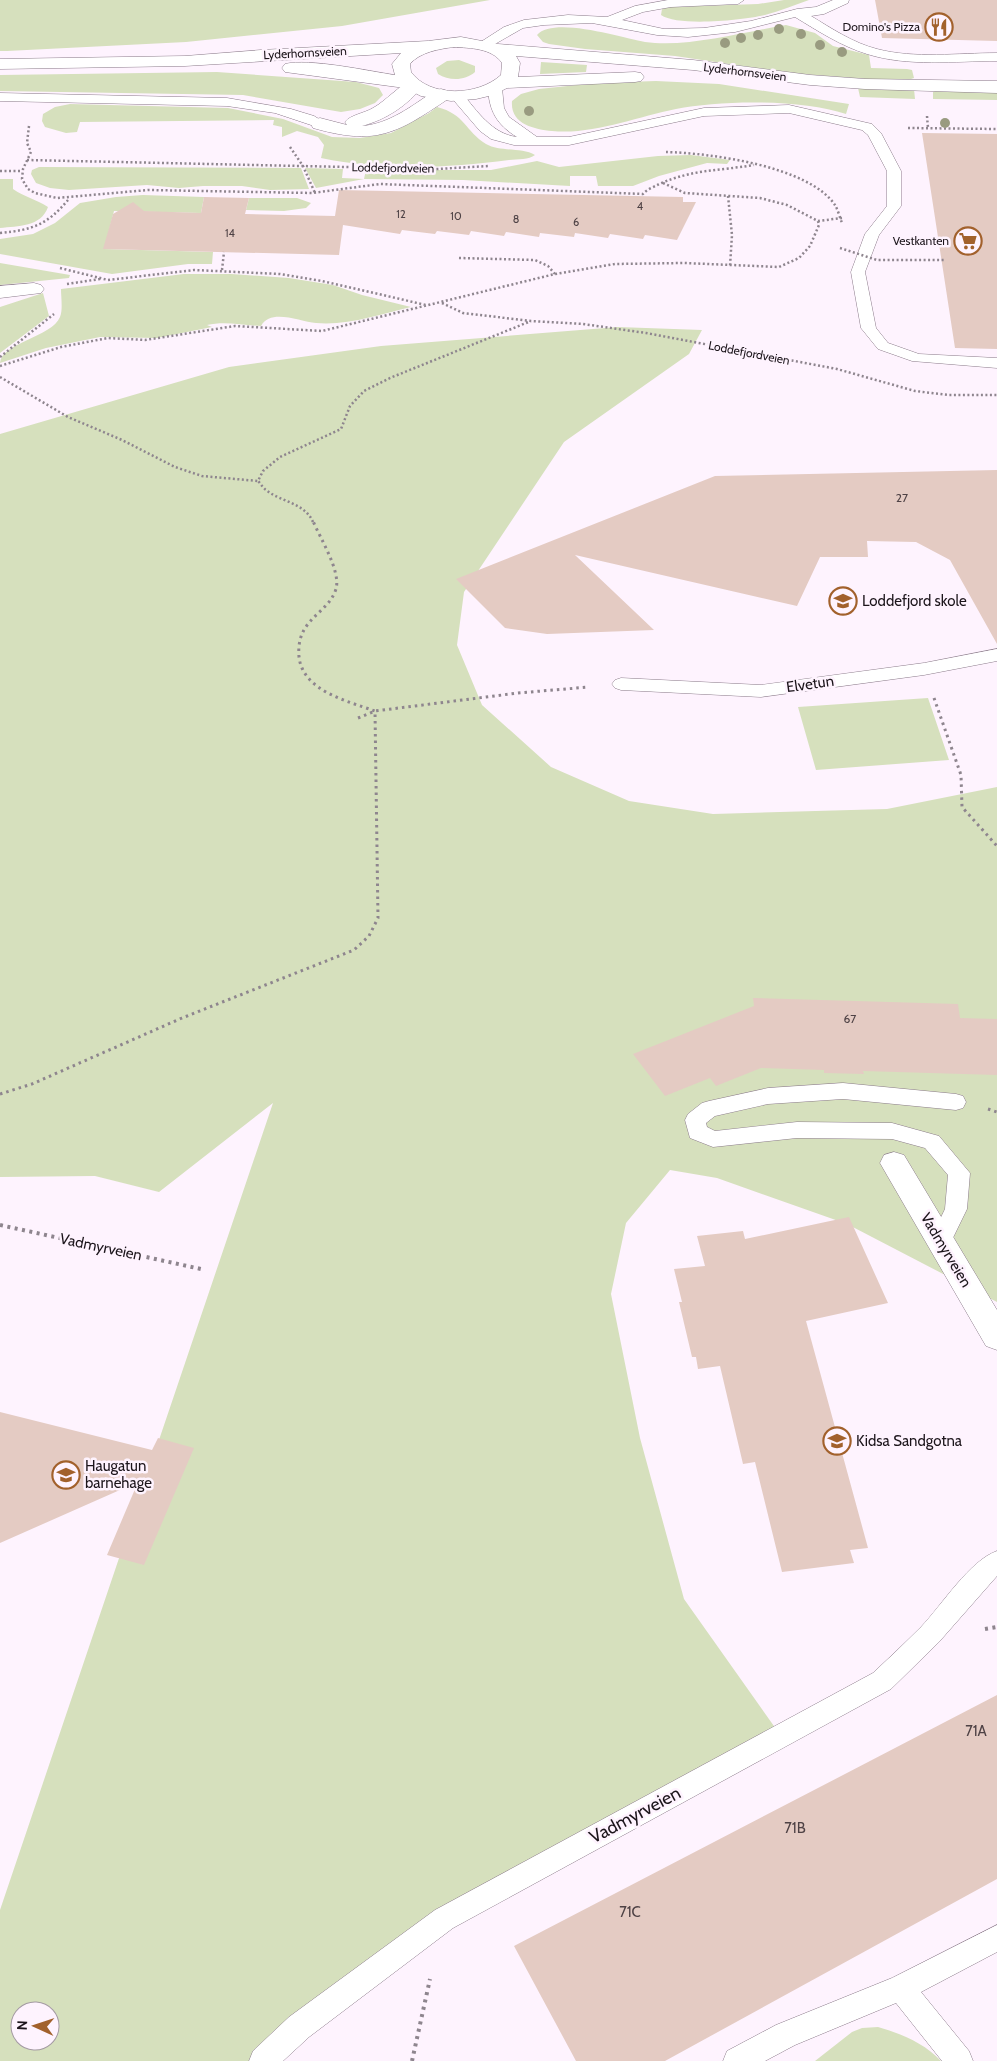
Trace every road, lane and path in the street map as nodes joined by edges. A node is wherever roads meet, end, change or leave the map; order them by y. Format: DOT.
graph roads {
  1 [pos="738,0"];
  2 [pos="820,0"];
  3 [pos="843,0"];
  4 [pos="664,1"];
  5 [pos="797,13"];
  6 [pos="610,21"];
  7 [pos="425,46"];
  8 [pos="489,47"];
  9 [pos="997,57"];
  10 [pos="185,61"];
  11 [pos="0,64"];
  12 [pos="411,84"];
  13 [pos="499,85"];
  14 [pos="997,87"];
  15 [pos="449,95"];
  16 [pos="0,96"];
  17 [pos="36,97"];
  18 [pos="839,99"];
  19 [pos="926,110"];
  20 [pos="320,124"];
  21 [pos="867,127"];
  22 [pos="928,128"];
  23 [pos="997,129"];
  24 [pos="534,142"];
  25 [pos="290,147"];
  26 [pos="666,152"];
  27 [pos="27,160"];
  28 [pos="757,165"];
  29 [pos="303,166"];
  30 [pos="488,166"];
  31 [pos="0,171"];
  32 [pos="20,171"];
  33 [pos="663,183"];
  34 [pos="315,193"];
  35 [pos="728,196"];
  36 [pos="68,200"];
  37 [pos="818,221"];
  38 [pos="0,233"];
  39 [pos="840,248"];
  40 [pos="224,252"];
  41 [pos="459,258"];
  42 [pos="946,260"];
  43 [pos="730,266"];
  44 [pos="222,270"];
  45 [pos="555,274"];
  46 [pos="102,279"];
  47 [pos="34,289"];
  48 [pos="0,292"];
  49 [pos="442,302"];
  50 [pos="53,305"];
  51 [pos="429,306"];
  52 [pos="531,322"];
  53 [pos="0,358"];
  54 [pos="997,363"];
  55 [pos="0,366"];
  56 [pos="0,377"];
  57 [pos="997,395"];
  58 [pos="258,481"];
  59 [pos="997,655"];
  60 [pos="924,669"];
  61 [pos="621,684"];
  62 [pos="375,711"];
  63 [pos="358,718"];
  64 [pos="997,846"];
  65 [pos="0,1094"];
  66 [pos="956,1102"];
  67 [pos="894,1163"];
  68 [pos="0,1225"];
  69 [pos="941,1240"];
  70 [pos="201,1269"];
  71 [pos="997,1337"];
  72 [pos="997,1561"];
  73 [pos="444,1919"];
  74 [pos="997,1938"];
  75 [pos="902,1988"];
  76 [pos="263,2061"];
  77 [pos="412,2061"];
  78 [pos="737,2061"];
  79 [pos="959,2061"];
  1 -- 4 [label="lane"];
  2 -- 5 [label="lane"];
  3 -- 5 [label="lane"];
  4 -- 6 [label="lane"];
  5 -- 6 [label="lane"];
  5 -- 9 [label="lane"];
  6 -- 8 [label="lane"];
  7 -- 8 [label="main road, Lyderhornsveien"];
  7 -- 10 [label="main road, Lyderhornsveien"];
  7 -- 12 [label="main road"];
  8 -- 13 [label="main road"];
  8 -- 14 [label="main road, Lyderhornsveien"];
  10 -- 11 [label="main road, Lyderhornsveien"];
  10 -- 12 [label="main road, Lyderhornsveien"];
  12 -- 15 [label="main road, Lyderhornsveien"];
  12 -- 20 [label="main road"];
  13 -- 15 [label="main road, Lyderhornsveien"];
  13 -- 18 [label="main road, Lyderhornsveien"];
  13 -- 24 [label="lane"];
  15 -- 20 [label="main road"];
  15 -- 24 [label="lane"];
  16 -- 17 [label="lane"];
  17 -- 20 [label="lane"];
  17 -- 27 [label="path"];
  19 -- 22 [label="path"];
  21 -- 22 [label="path"];
  21 -- 24 [label="lane"];
  21 -- 54 [label="lane"];
  22 -- 23 [label="path"];
  25 -- 29 [label="path"];
  26 -- 28 [label="path, Loddefjordveien"];
  27 -- 29 [label="path, Loddefjordveien"];
  27 -- 32 [label="path"];
  28 -- 33 [label="path, Loddefjordveien"];
  28 -- 37 [label="path, Loddefjordveien"];
  29 -- 30 [label="path, Loddefjordveien"];
  29 -- 34 [label="path"];
  31 -- 32 [label="path"];
  32 -- 36 [label="path, Loddefjordveien"];
  33 -- 34 [label="path, Loddefjordveien"];
  33 -- 35 [label="path"];
  34 -- 36 [label="path, Loddefjordveien"];
  35 -- 37 [label="path"];
  35 -- 43 [label="path"];
  36 -- 38 [label="path"];
  37 -- 43 [label="path"];
  39 -- 42 [label="path, bridge"];
  40 -- 44 [label="path"];
  41 -- 45 [label="path"];
  43 -- 45 [label="path"];
  44 -- 46 [label="path"];
  44 -- 51 [label="path"];
  45 -- 49 [label="path"];
  47 -- 48 [label="main road"];
  49 -- 51 [label="path"];
  49 -- 52 [label="path, Loddefjordveien"];
  50 -- 53 [label="path"];
  51 -- 55 [label="path"];
  52 -- 57 [label="path, Loddefjordveien"];
  52 -- 58 [label="path"];
  56 -- 58 [label="path"];
  58 -- 62 [label="path"];
  59 -- 60 [label="lane, Elvetun"];
  60 -- 61 [label="lane, Elvetun"];
  60 -- 64 [label="path"];
  61 -- 62 [label="path"];
  62 -- 63 [label="path"];
  62 -- 65 [label="path"];
  66 -- 69 [label="lane"];
  67 -- 69 [label="main road, Vadmyrveien"];
  68 -- 70 [label="path, Vadmyrveien"];
  69 -- 71 [label="main road, Vadmyrveien"];
  72 -- 73 [label="lane, Vadmyrveien"];
  73 -- 76 [label="lane, Vadmyrveien"];
  73 -- 77 [label="path"];
  74 -- 75 [label="lane"];
  75 -- 78 [label="lane"];
  75 -- 79 [label="lane"];
}
